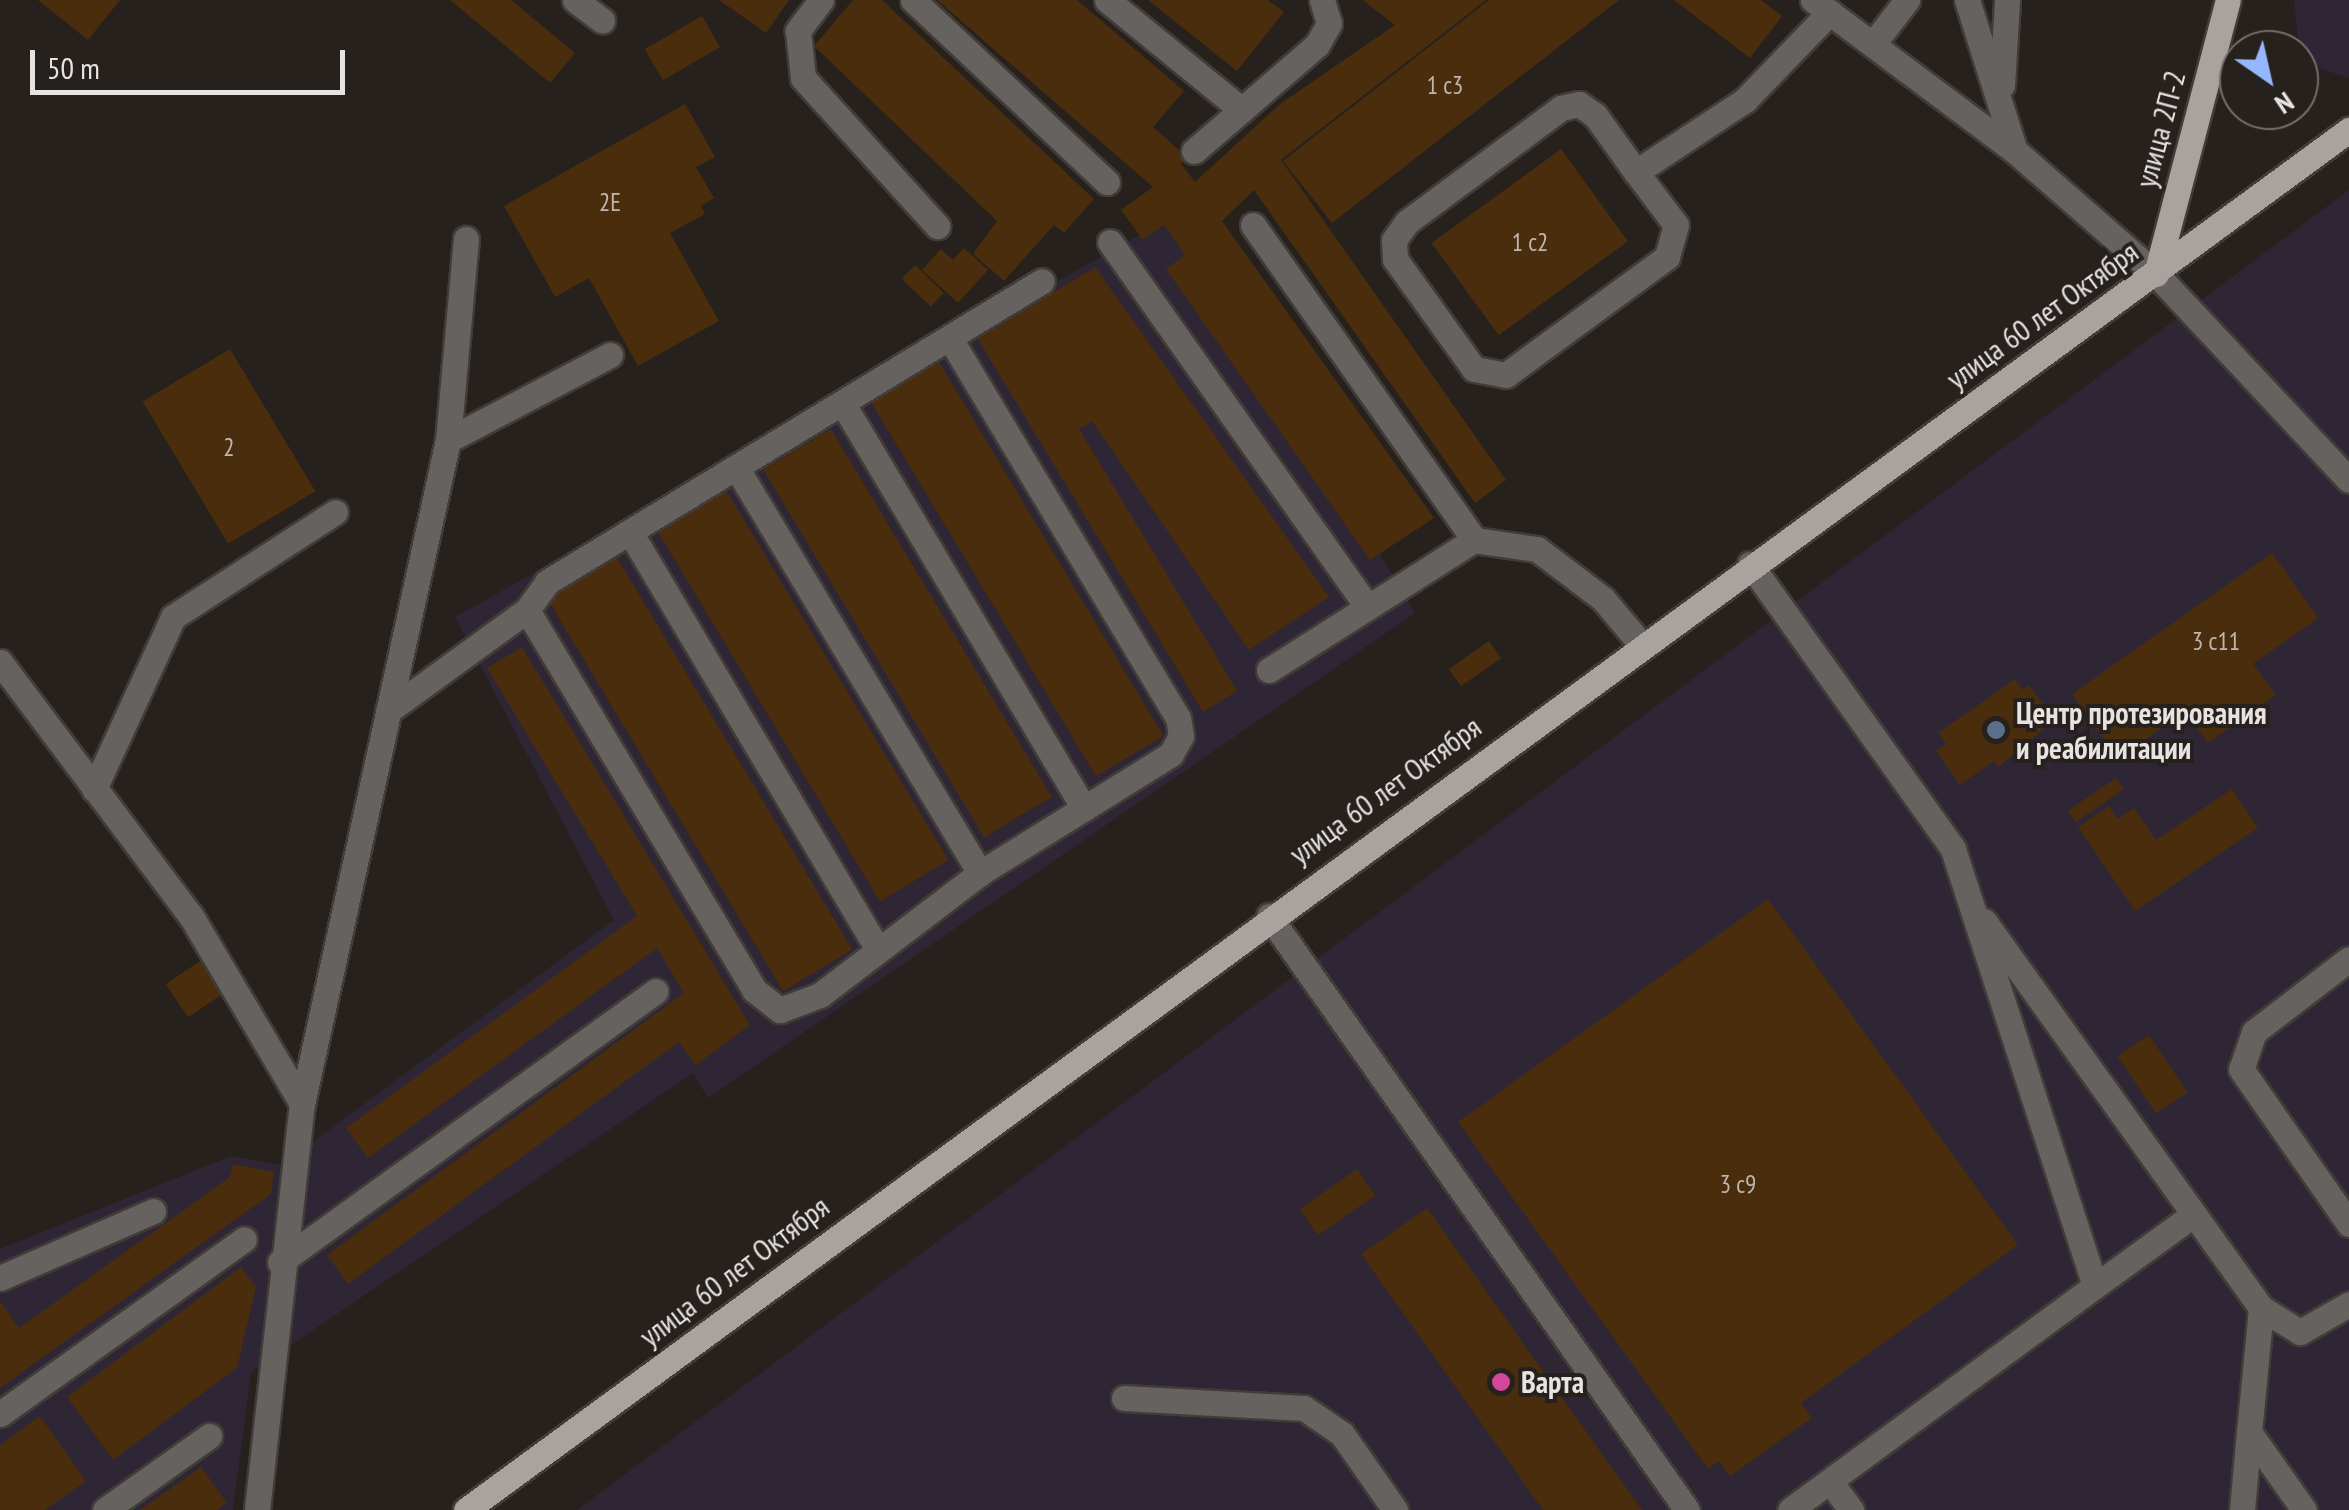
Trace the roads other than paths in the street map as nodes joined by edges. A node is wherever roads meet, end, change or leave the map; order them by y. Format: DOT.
graph roads {
  1 [pos="576,0"];
  2 [pos="821,0"];
  3 [pos="913,0"];
  4 [pos="1107,0"];
  5 [pos="1322,0"];
  6 [pos="1907,0"];
  7 [pos="1967,0"];
  8 [pos="2007,0"];
  9 [pos="2228,0"];
  10 [pos="1821,6"];
  11 [pos="602,20"];
  12 [pos="1873,44"];
  13 [pos="1242,110"];
  14 [pos="2002,110"];
  15 [pos="2349,130"];
  16 [pos="1194,151"];
  17 [pos="2015,151"];
  18 [pos="1636,172"];
  19 [pos="1107,182"];
  20 [pos="937,226"];
  21 [pos="1252,226"];
  22 [pos="466,238"];
  23 [pos="1110,242"];
  24 [pos="2156,274"];
  25 [pos="1042,281"];
  26 [pos="950,339"];
  27 [pos="610,355"];
  28 [pos="842,404"];
  29 [pos="448,440"];
  30 [pos="736,467"];
  31 [pos="2349,480"];
  32 [pos="335,512"];
  33 [pos="630,532"];
  34 [pos="1474,540"];
  35 [pos="1750,564"];
  36 [pos="1364,603"];
  37 [pos="527,610"];
  38 [pos="1640,643"];
  39 [pos="0,662"];
  40 [pos="1268,670"];
  41 [pos="388,711"];
  42 [pos="94,789"];
  43 [pos="1084,809"];
  44 [pos="980,873"];
  45 [pos="1969,900"];
  46 [pos="1268,916"];
  47 [pos="876,946"];
  48 [pos="2349,959"];
  49 [pos="656,991"];
  50 [pos="302,1104"];
  51 [pos="153,1211"];
  52 [pos="2194,1214"];
  53 [pos="2349,1224"];
  54 [pos="244,1239"];
  55 [pos="280,1262"];
  56 [pos="0,1278"];
  57 [pos="2095,1286"];
  58 [pos="2349,1304"];
  59 [pos="2261,1308"];
  60 [pos="1124,1398"];
  61 [pos="0,1414"];
  62 [pos="2249,1432"];
  63 [pos="209,1436"];
  64 [pos="1830,1481"];
  65 [pos="104,1510"];
  66 [pos="257,1510"];
  67 [pos="466,1510"];
  68 [pos="1395,1510"];
  69 [pos="1686,1510"];
  70 [pos="1790,1510"];
  71 [pos="1851,1510"];
  72 [pos="2242,1510"];
  73 [pos="2304,1510"];
  1 -- 11 [label="lane"];
  2 -- 20 [label="lane"];
  3 -- 19 [label="lane"];
  4 -- 13 [label="lane"];
  5 -- 13 [label="lane"];
  6 -- 12 [label="lane"];
  7 -- 14 [label="lane"];
  8 -- 14 [label="lane"];
  9 -- 24 [label="main road, улица 2П-2"];
  10 -- 12 [label="lane"];
  10 -- 18 [label="lane"];
  12 -- 17 [label="lane"];
  13 -- 16 [label="lane"];
  14 -- 17 [label="lane"];
  15 -- 24 [label="main road, улица 60 лет Октября"];
  17 -- 24 [label="lane"];
  18 -- 18 [label="lane"];
  21 -- 34 [label="lane"];
  22 -- 29 [label="lane"];
  23 -- 36 [label="lane"];
  24 -- 31 [label="lane"];
  24 -- 35 [label="main road, улица 60 лет Октября"];
  25 -- 26 [label="lane"];
  26 -- 28 [label="lane"];
  26 -- 43 [label="lane"];
  27 -- 29 [label="lane"];
  28 -- 30 [label="lane"];
  28 -- 43 [label="lane"];
  29 -- 41 [label="lane"];
  30 -- 33 [label="lane"];
  30 -- 44 [label="lane"];
  32 -- 42 [label="lane"];
  33 -- 37 [label="lane"];
  33 -- 47 [label="lane"];
  34 -- 36 [label="lane"];
  34 -- 38 [label="lane"];
  35 -- 38 [label="main road, улица 60 лет Октября"];
  35 -- 45 [label="lane"];
  36 -- 40 [label="lane"];
  37 -- 41 [label="lane"];
  37 -- 47 [label="lane"];
  38 -- 46 [label="main road, улица 60 лет Октября"];
  39 -- 42 [label="lane"];
  41 -- 50 [label="lane"];
  42 -- 50 [label="lane"];
  43 -- 44 [label="lane"];
  44 -- 47 [label="lane"];
  45 -- 52 [label="lane"];
  45 -- 57 [label="lane"];
  46 -- 67 [label="main road, улица 60 лет Октября"];
  46 -- 69 [label="lane"];
  48 -- 53 [label="lane"];
  49 -- 55 [label="lane"];
  50 -- 55 [label="lane"];
  51 -- 56 [label="lane"];
  52 -- 57 [label="lane"];
  52 -- 59 [label="lane"];
  54 -- 61 [label="lane"];
  55 -- 66 [label="lane"];
  57 -- 64 [label="lane"];
  58 -- 59 [label="lane"];
  59 -- 62 [label="lane"];
  60 -- 68 [label="lane"];
  62 -- 72 [label="lane"];
  62 -- 73 [label="lane"];
  63 -- 65 [label="lane"];
  64 -- 70 [label="lane"];
  64 -- 71 [label="lane"];
}
